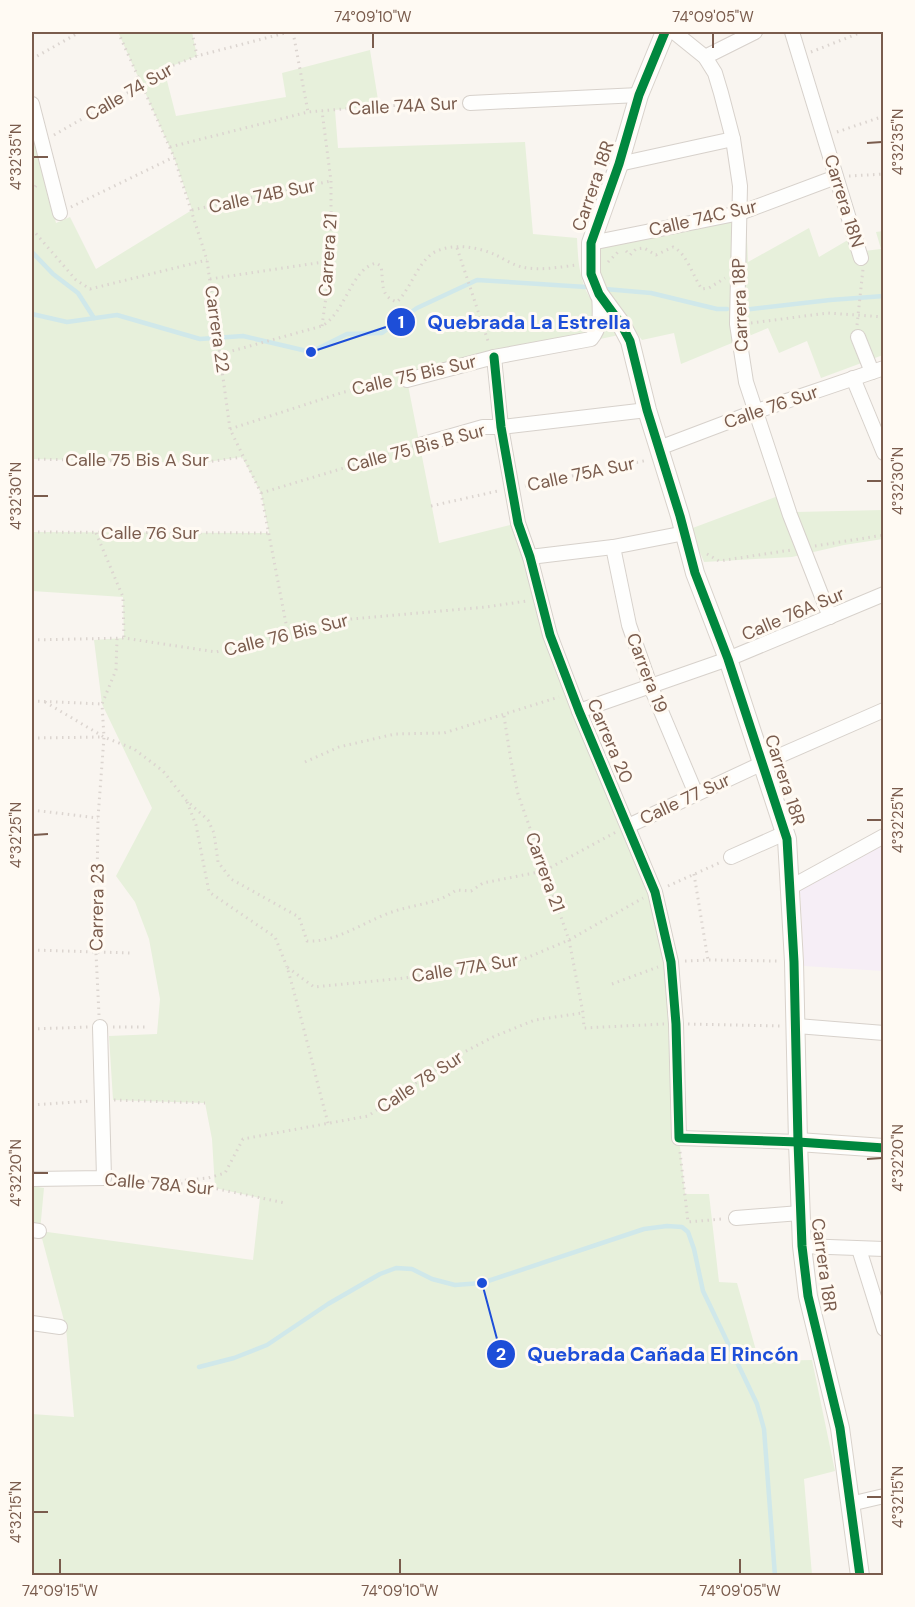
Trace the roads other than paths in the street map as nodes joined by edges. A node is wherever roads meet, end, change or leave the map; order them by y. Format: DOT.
graph roads {
  1 [pos="665,32"];
  2 [pos="675,32"];
  3 [pos="755,32"];
  4 [pos="792,32"];
  5 [pos="705,57"];
  6 [pos="639,95"];
  7 [pos="470,103"];
  8 [pos="32,104"];
  9 [pos="733,139"];
  10 [pos="619,164"];
  11 [pos="836,177"];
  12 [pos="60,213"];
  13 [pos="740,213"];
  14 [pos="591,243"];
  15 [pos="861,258"];
  16 [pos="599,294"];
  17 [pos="858,337"];
  18 [pos="494,357"];
  19 [pos="878,370"];
  20 [pos="853,378"];
  21 [pos="407,380"];
  22 [pos="646,410"];
  23 [pos="754,412"];
  24 [pos="501,427"];
  25 [pos="420,445"];
  26 [pos="660,452"];
  27 [pos="884,453"];
  28 [pos="686,538"];
  29 [pos="613,547"];
  30 [pos="530,557"];
  31 [pos="884,594"];
  32 [pos="830,617"];
  33 [pos="728,660"];
  34 [pos="650,686"];
  35 [pos="884,710"];
  36 [pos="579,711"];
  37 [pos="763,763"];
  38 [pos="696,794"];
  39 [pos="628,826"];
  40 [pos="785,833"];
  41 [pos="884,836"];
  42 [pos="731,857"];
  43 [pos="791,887"];
  44 [pos="796,1026"];
  45 [pos="100,1027"];
  46 [pos="884,1033"];
  47 [pos="798,1142"];
  48 [pos="884,1148"];
  49 [pos="32,1179"];
  50 [pos="800,1213"];
  51 [pos="736,1218"];
  52 [pos="802,1246"];
  53 [pos="859,1249"];
  54 [pos="884,1249"];
  55 [pos="32,1323"];
  56 [pos="60,1327"];
  57 [pos="884,1329"];
  58 [pos="884,1496"];
  59 [pos="850,1504"];
  60 [pos="860,1575"];
  1 -- 6 [label="street, Carrera 18R"];
  2 -- 5 [label="street"];
  3 -- 5 [label="street"];
  4 -- 11 [label="street, Carrera 18N"];
  5 -- 9 [label="street, Carrera 18P"];
  6 -- 7 [label="street, Calle 74A Sur"];
  6 -- 10 [label="street, Carrera 18R"];
  8 -- 12 [label="street"];
  9 -- 10 [label="street"];
  9 -- 13 [label="street, Carrera 18P"];
  10 -- 14 [label="street, Carrera 18R"];
  11 -- 13 [label="street, Calle 74C Sur"];
  11 -- 15 [label="street, Carrera 18N"];
  13 -- 14 [label="street, Calle 74C Sur"];
  13 -- 23 [label="street, Carrera 18P"];
  14 -- 16 [label="street, Carrera 18R"];
  16 -- 18 [label="street, Calle 75 Bis Sur"];
  16 -- 22 [label="street, Carrera 18R"];
  17 -- 19 [label="street"];
  18 -- 21 [label="street, Calle 75 Bis Sur"];
  18 -- 24 [label="street, Carrera 20"];
  19 -- 20 [label="street, Calle 76 Sur"];
  20 -- 23 [label="street, Calle 76 Sur"];
  20 -- 27 [label="street"];
  22 -- 24 [label="street, Calle 75 Bis B Sur"];
  22 -- 26 [label="street, Carrera 18R"];
  23 -- 26 [label="street, Calle 76 Sur"];
  23 -- 32 [label="street, Carrera 18P"];
  24 -- 25 [label="street, Calle 75 Bis B Sur"];
  24 -- 30 [label="street, Carrera 20"];
  26 -- 28 [label="street, Carrera 18R"];
  28 -- 29 [label="street"];
  28 -- 33 [label="street, Carrera 18R"];
  29 -- 30 [label="street"];
  29 -- 34 [label="street, Carrera 19"];
  30 -- 36 [label="street, Carrera 20"];
  31 -- 32 [label="street, Calle 76A Sur"];
  32 -- 33 [label="street, Calle 76A Sur"];
  33 -- 34 [label="street, Calle 76A Sur"];
  33 -- 37 [label="street, Carrera 18R"];
  34 -- 36 [label="street, Calle 76A Sur"];
  34 -- 38 [label="street, Carrera 19"];
  35 -- 37 [label="street, Calle 77 Sur"];
  36 -- 39 [label="street, Carrera 20"];
  37 -- 38 [label="street, Calle 77 Sur"];
  37 -- 40 [label="street, Carrera 18R"];
  38 -- 39 [label="street, Calle 77 Sur"];
  39 -- 47 [label="street, Carrera 20"];
  40 -- 42 [label="street"];
  40 -- 43 [label="street, Carrera 18R"];
  41 -- 43 [label="street"];
  43 -- 44 [label="street, Carrera 18R"];
  44 -- 46 [label="street"];
  44 -- 47 [label="street, Carrera 18R"];
  45 -- 49 [label="street, Calle 78A Sur"];
  47 -- 48 [label="street"];
  47 -- 50 [label="street, Carrera 18R"];
  50 -- 51 [label="street"];
  50 -- 52 [label="street, Carrera 18R"];
  52 -- 53 [label="street"];
  52 -- 59 [label="street, Carrera 18R"];
  53 -- 54 [label="street"];
  53 -- 57 [label="street"];
  55 -- 56 [label="street"];
  58 -- 59 [label="street"];
  59 -- 60 [label="street, Carrera 18R"];
}
